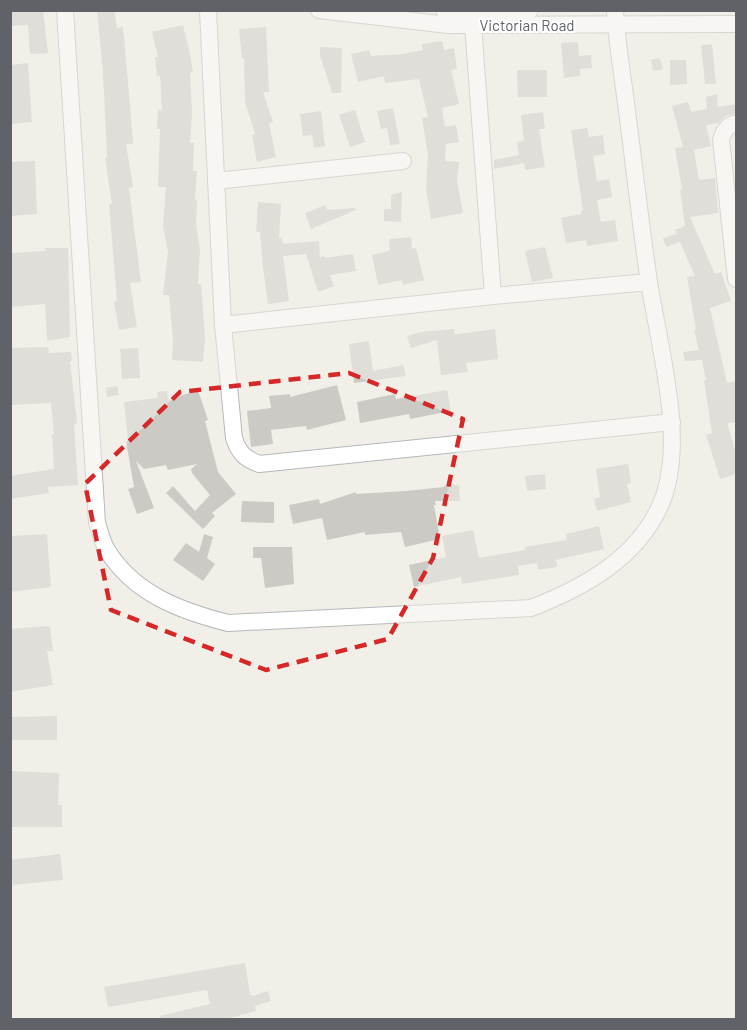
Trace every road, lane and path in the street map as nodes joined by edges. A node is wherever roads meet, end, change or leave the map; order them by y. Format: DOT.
graph roads {
  1 [pos="65,10"];
  2 [pos="208,10"];
  3 [pos="319,10"];
  4 [pos="444,10"];
  5 [pos="530,10"];
  6 [pos="616,17"];
  7 [pos="473,18"];
  8 [pos="736,24"];
  9 [pos="736,123"];
  10 [pos="403,161"];
  11 [pos="216,182"];
  12 [pos="736,279"];
  13 [pos="649,282"];
  14 [pos="493,296"];
  15 [pos="223,325"];
  16 [pos="672,422"];
  1 -- 16 [label="lane"];
  2 -- 11 [label="lane"];
  3 -- 7 [label="lane, Victorian Road"];
  4 -- 7 [label="lane, Victorian Road"];
  5 -- 7 [label="lane, Victorian Road"];
  6 -- 7 [label="lane, Victorian Road"];
  6 -- 8 [label="lane, Victorian Road"];
  6 -- 13 [label="lane"];
  7 -- 14 [label="lane"];
  9 -- 12 [label="lane"];
  10 -- 11 [label="lane"];
  11 -- 15 [label="lane"];
  13 -- 14 [label="lane"];
  13 -- 16 [label="lane"];
  14 -- 15 [label="lane"];
  15 -- 16 [label="lane"];
}
